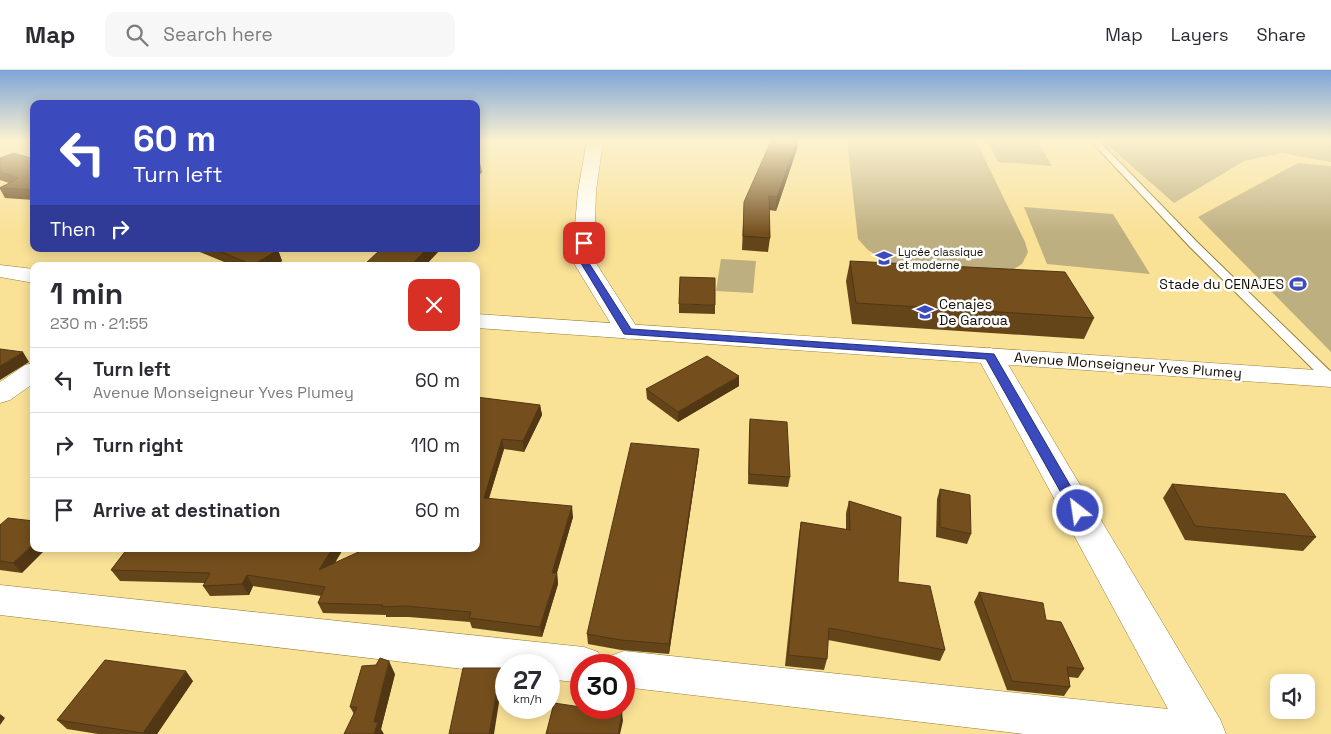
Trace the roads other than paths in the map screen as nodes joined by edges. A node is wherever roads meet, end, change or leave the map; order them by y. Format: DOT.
graph roads {
  1 [pos="590,172"];
  2 [pos="1124,172"];
  3 [pos="0,271"];
  4 [pos="30,275"];
  5 [pos="480,321"];
  6 [pos="628,332"];
  7 [pos="990,356"];
  8 [pos="30,374"];
  9 [pos="1331,379"];
  10 [pos="0,394"];
  11 [pos="0,600"];
  12 [pos="570,663"];
  13 [pos="635,671"];
  14 [pos="1205,734"];
  1 -- 6 [label="street"];
  2 -- 9 [label="lane"];
  3 -- 4 [label="street"];
  5 -- 6 [label="street, Avenue Monseigneur Yves Plumey"];
  6 -- 7 [label="street, Avenue Monseigneur Yves Plumey"];
  7 -- 9 [label="street, Avenue Monseigneur Yves Plumey"];
  7 -- 14 [label="street"];
  8 -- 10 [label="street"];
  11 -- 12 [label="street"];
  13 -- 14 [label="street"];
}
